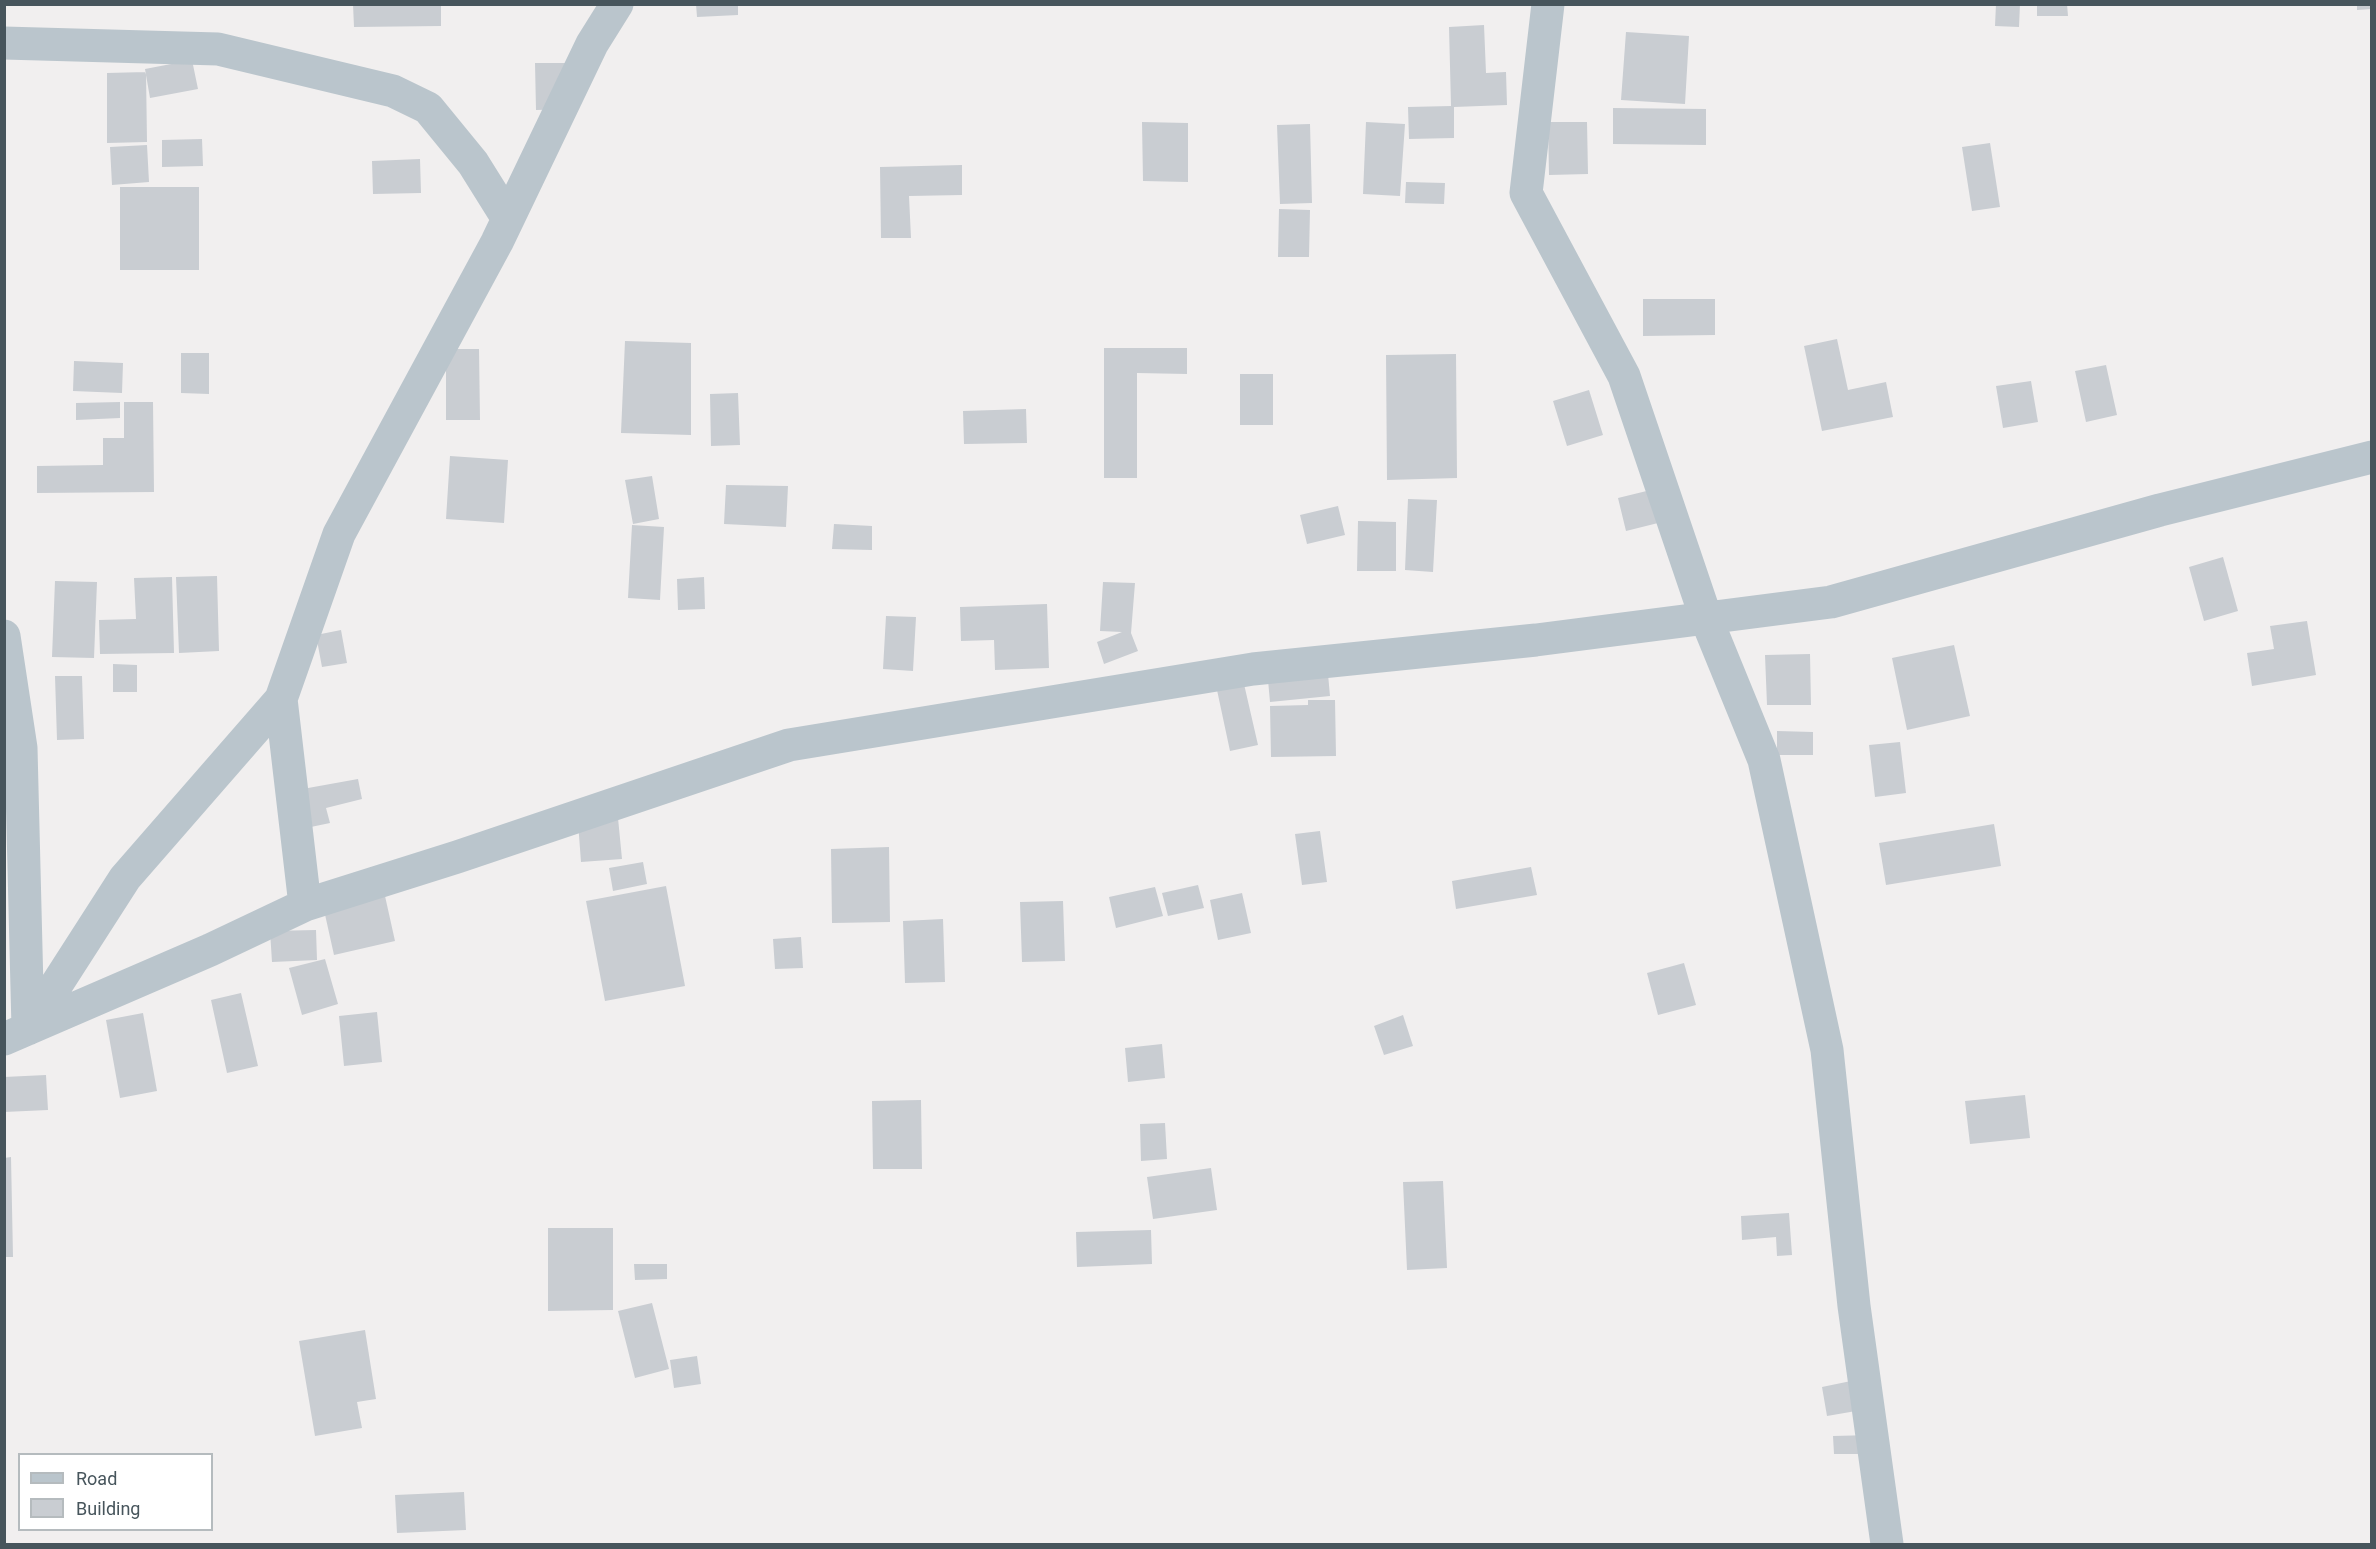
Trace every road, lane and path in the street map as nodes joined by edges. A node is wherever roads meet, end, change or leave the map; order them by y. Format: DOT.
graph roads {
  1 [pos="617,4"];
  2 [pos="1548,4"];
  3 [pos="4,43"];
  4 [pos="508,219"];
  5 [pos="2372,457"];
  6 [pos="1706,618"];
  7 [pos="4,636"];
  8 [pos="281,699"];
  9 [pos="305,905"];
  10 [pos="16,1034"];
  11 [pos="1887,1545"];
  1 -- 4 [label="street"];
  2 -- 6 [label="street"];
  3 -- 4 [label="street"];
  4 -- 8 [label="street"];
  5 -- 6 [label="street"];
  6 -- 9 [label="street"];
  6 -- 11 [label="street"];
  7 -- 10 [label="street"];
  8 -- 9 [label="street"];
  8 -- 10 [label="street"];
  9 -- 10 [label="street"];
}
